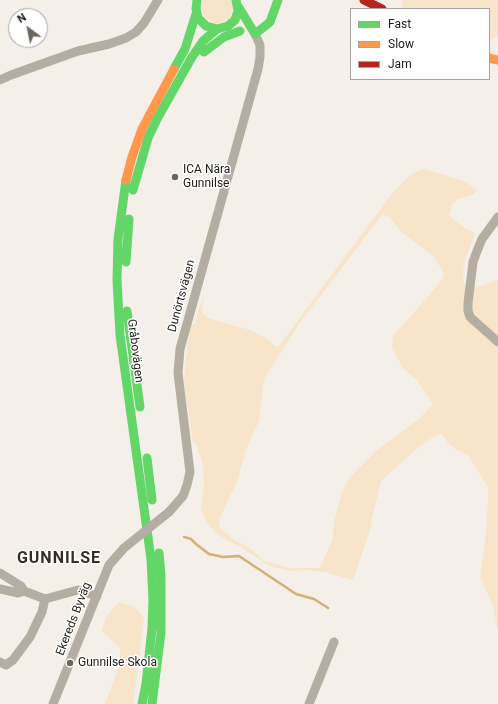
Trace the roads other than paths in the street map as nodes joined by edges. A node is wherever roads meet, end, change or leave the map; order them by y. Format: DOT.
graph roads {
  1 [pos="158,0"];
  2 [pos="188,0"];
  3 [pos="278,0"];
  4 [pos="364,0"];
  5 [pos="237,3"];
  6 [pos="196,7"];
  7 [pos="380,8"];
  8 [pos="228,26"];
  9 [pos="217,29"];
  10 [pos="240,31"];
  11 [pos="254,32"];
  12 [pos="187,68"];
  13 [pos="0,80"];
  14 [pos="498,218"];
  15 [pos="498,342"];
  16 [pos="141,416"];
  17 [pos="146,451"];
  18 [pos="124,548"];
  19 [pos="0,573"];
  20 [pos="0,589"];
  21 [pos="24,591"];
  22 [pos="97,596"];
  23 [pos="45,599"];
  24 [pos="334,642"];
  25 [pos="0,662"];
  26 [pos="53,704"];
  27 [pos="142,704"];
  28 [pos="152,704"];
  29 [pos="309,704"];
  1 -- 13 [label="street"];
  2 -- 6 [label="street"];
  3 -- 11 [label="main road"];
  4 -- 7 [label="main road"];
  5 -- 8 [label="main road"];
  5 -- 11 [label="main road, Dunörtsvägen"];
  6 -- 9 [label="main road"];
  6 -- 27 [label="main road, Gråbovägen"];
  8 -- 9 [label="main road"];
  8 -- 10 [label="main road"];
  9 -- 12 [label="main road, Gråbovägen"];
  10 -- 11 [label="main road"];
  10 -- 12 [label="main road"];
  11 -- 18 [label="street, Dunörtsvägen, bridge"];
  12 -- 16 [label="main road, Gråbovägen"];
  14 -- 15 [label="street"];
  17 -- 28 [label="main road"];
  18 -- 22 [label="street, Ekereds Byväg"];
  19 -- 21 [label="street"];
  20 -- 21 [label="street"];
  21 -- 23 [label="street"];
  22 -- 23 [label="street"];
  22 -- 26 [label="street, Ekereds Byväg"];
  23 -- 25 [label="street"];
  24 -- 29 [label="street"];
}
